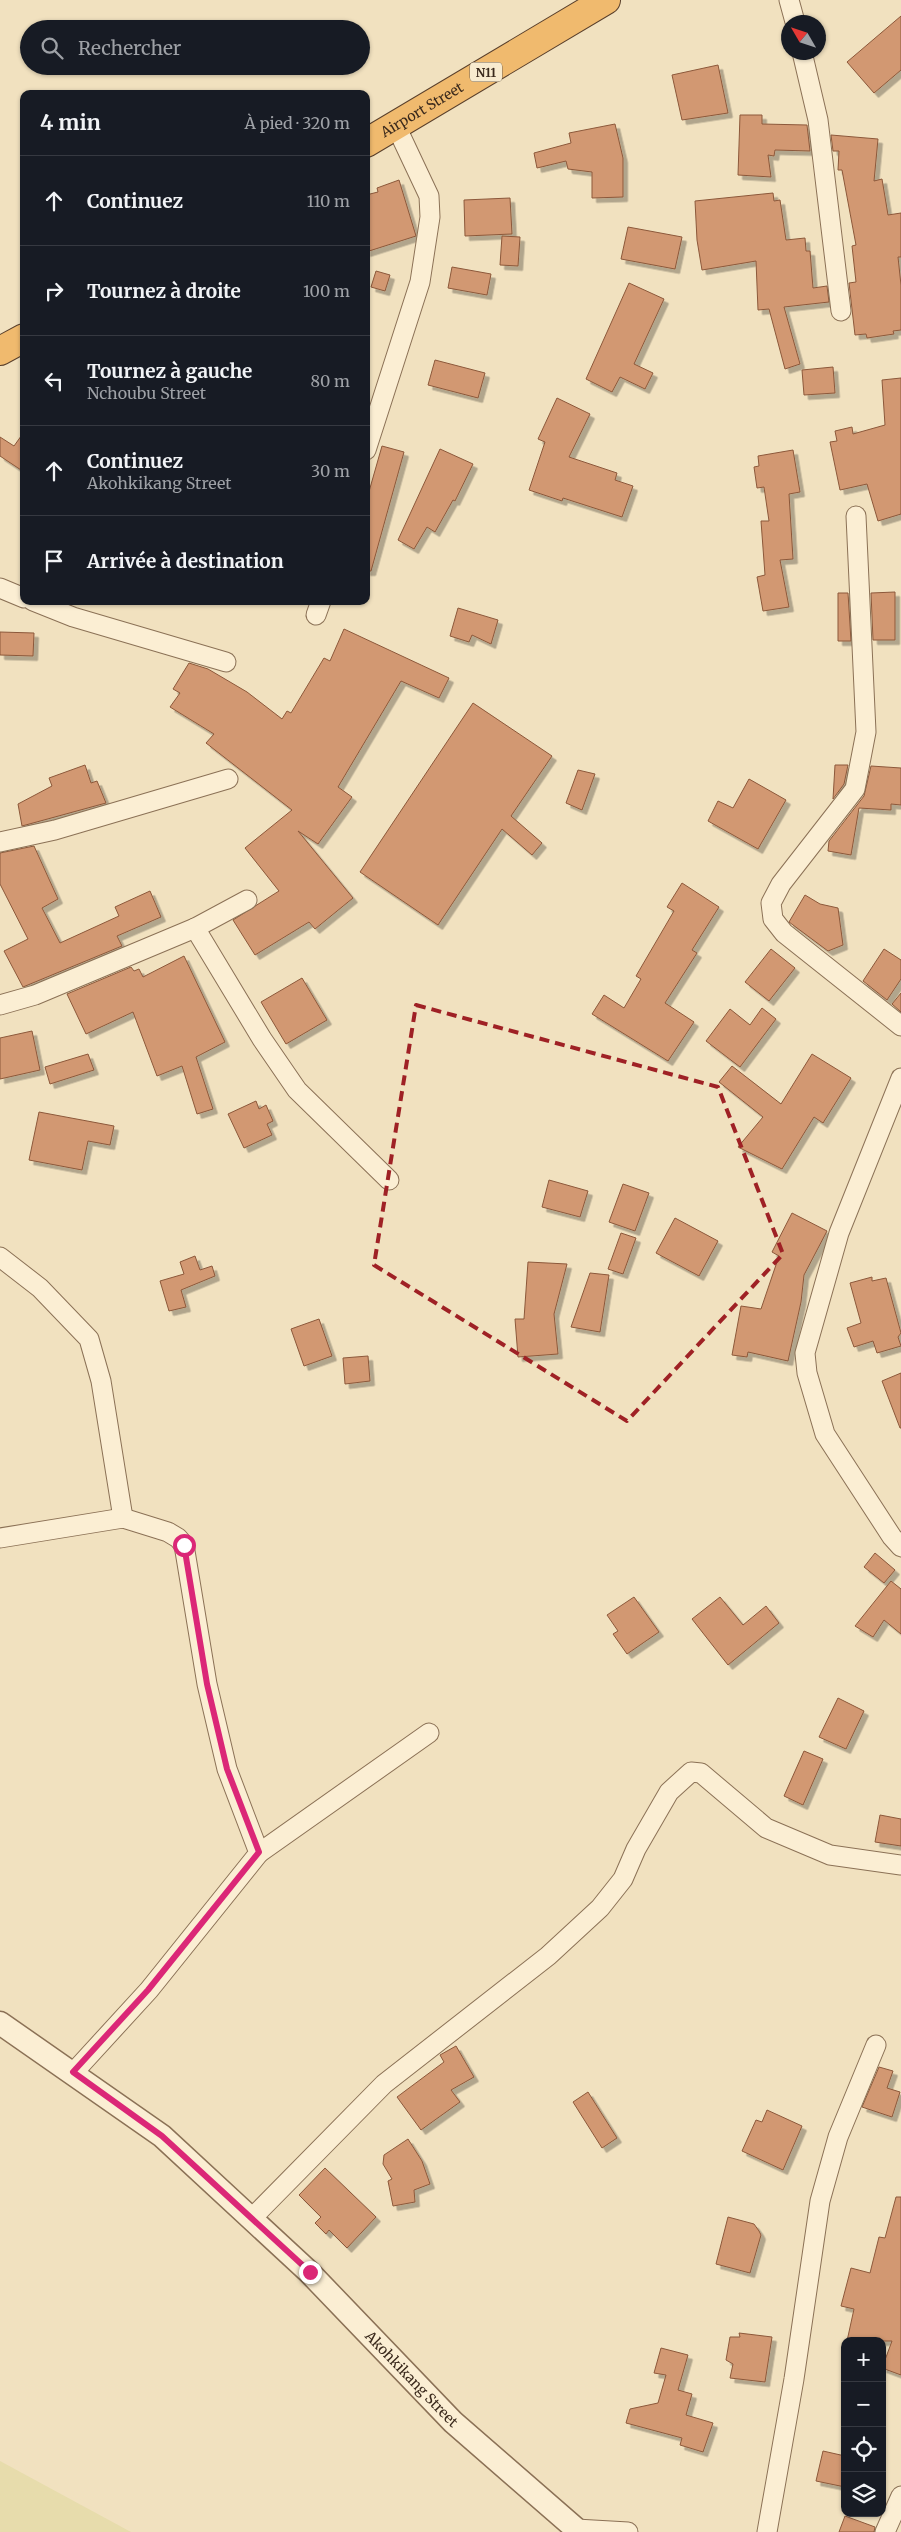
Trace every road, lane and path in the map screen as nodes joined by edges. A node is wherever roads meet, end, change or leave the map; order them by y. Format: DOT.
graph roads {
  1 [pos="606,0"];
  2 [pos="789,0"];
  3 [pos="793,15"];
  4 [pos="804,60"];
  5 [pos="396,126"];
  6 [pos="370,141"];
  7 [pos="841,311"];
  8 [pos="20,340"];
  9 [pos="0,351"];
  10 [pos="370,438"];
  11 [pos="856,516"];
  12 [pos="0,588"];
  13 [pos="20,596"];
  14 [pos="43,605"];
  15 [pos="226,662"];
  16 [pos="228,779"];
  17 [pos="0,842"];
  18 [pos="247,900"];
  19 [pos="195,928"];
  20 [pos="0,1005"];
  21 [pos="901,1026"];
  22 [pos="901,1078"];
  23 [pos="389,1180"];
  24 [pos="0,1257"];
  25 [pos="123,1518"];
  26 [pos="0,1538"];
  27 [pos="901,1547"];
  28 [pos="428,1733"];
  29 [pos="259,1852"];
  30 [pos="901,1865"];
  31 [pos="0,2023"];
  32 [pos="876,2045"];
  33 [pos="73,2072"];
  34 [pos="252,2218"];
  35 [pos="901,2496"];
  36 [pos="576,2530"];
  37 [pos="628,2532"];
  38 [pos="767,2532"];
  39 [pos="885,2532"];
  1 -- 5 [label="highway, Airport Street / N11"];
  2 -- 3 [label="street"];
  4 -- 7 [label="street"];
  5 -- 6 [label="highway, Airport Street / N11"];
  5 -- 10 [label="street"];
  8 -- 9 [label="highway"];
  11 -- 21 [label="street"];
  12 -- 13 [label="street"];
  14 -- 15 [label="street"];
  16 -- 17 [label="street"];
  18 -- 19 [label="street"];
  19 -- 20 [label="street"];
  19 -- 23 [label="street"];
  22 -- 27 [label="street"];
  24 -- 25 [label="street"];
  25 -- 26 [label="street"];
  25 -- 29 [label="street"];
  28 -- 29 [label="street"];
  29 -- 33 [label="street"];
  30 -- 34 [label="street"];
  31 -- 33 [label="street, Akohkikang Street"];
  32 -- 38 [label="street"];
  33 -- 34 [label="street, Akohkikang Street"];
  34 -- 36 [label="street, Akohkikang Street"];
  35 -- 39 [label="street"];
  36 -- 37 [label="street"];
}
